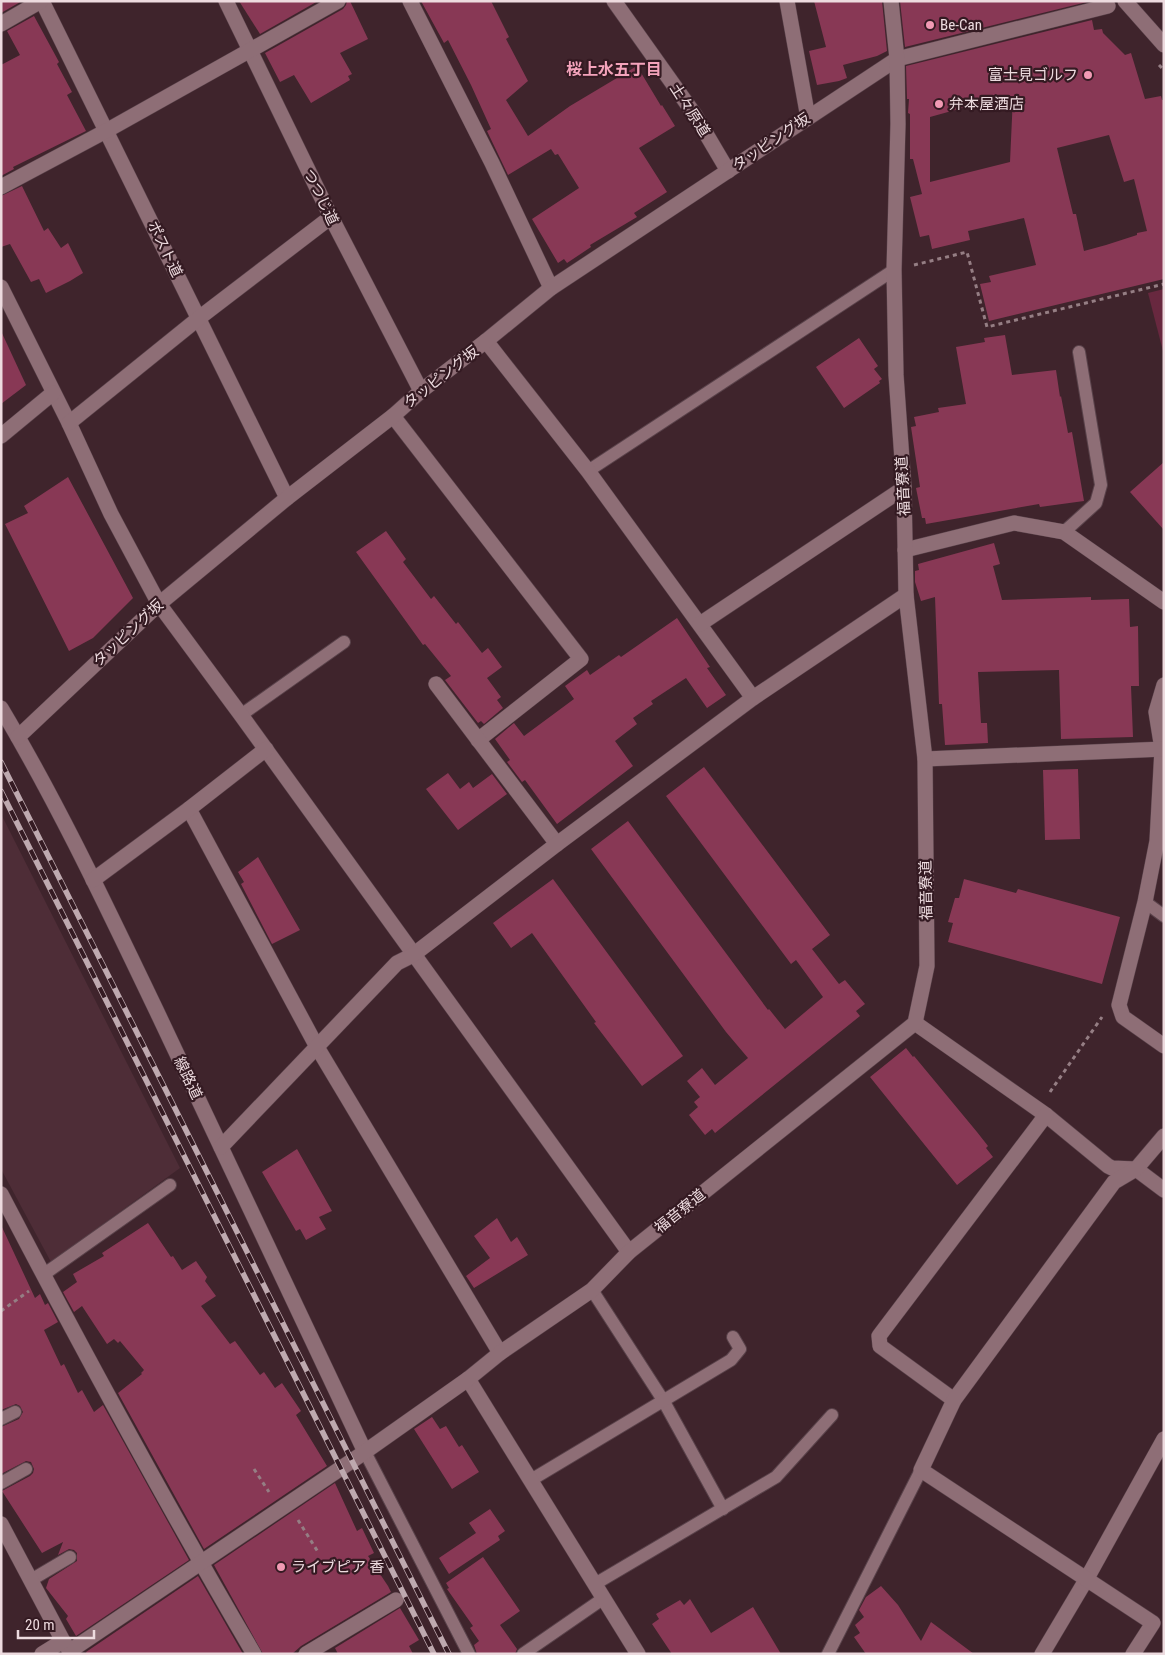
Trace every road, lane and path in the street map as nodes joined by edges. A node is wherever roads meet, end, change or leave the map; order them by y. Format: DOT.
graph roads {
  1 [pos="42,1"];
  2 [pos="226,1"];
  3 [pos="338,1"];
  4 [pos="410,1"];
  5 [pos="614,1"];
  6 [pos="787,1"];
  7 [pos="891,1"];
  8 [pos="1125,1"];
  9 [pos="1108,6"];
  10 [pos="1,24"];
  11 [pos="1164,45"];
  12 [pos="251,50"];
  13 [pos="897,59"];
  14 [pos="808,118"];
  15 [pos="106,131"];
  16 [pos="728,171"];
  17 [pos="1,188"];
  18 [pos="331,217"];
  19 [pos="894,270"];
  20 [pos="1164,284"];
  21 [pos="1,287"];
  22 [pos="551,288"];
  23 [pos="199,318"];
  24 [pos="486,341"];
  25 [pos="1079,352"];
  26 [pos="421,391"];
  27 [pos="53,393"];
  28 [pos="393,416"];
  29 [pos="69,423"];
  30 [pos="1,436"];
  31 [pos="588,471"];
  32 [pos="904,488"];
  33 [pos="287,498"];
  34 [pos="1064,532"];
  35 [pos="905,550"];
  36 [pos="906,595"];
  37 [pos="1164,602"];
  38 [pos="159,604"];
  39 [pos="700,624"];
  40 [pos="344,642"];
  41 [pos="436,684"];
  42 [pos="1164,685"];
  43 [pos="753,698"];
  44 [pos="1,708"];
  45 [pos="241,714"];
  46 [pos="18,737"];
  47 [pos="478,740"];
  48 [pos="266,749"];
  49 [pos="1163,749"];
  50 [pos="925,759"];
  51 [pos="189,809"];
  52 [pos="557,844"];
  53 [pos="93,880"];
  54 [pos="1144,902"];
  55 [pos="1164,916"];
  56 [pos="413,955"];
  57 [pos="1119,1004"];
  58 [pos="915,1023"];
  59 [pos="1164,1046"];
  60 [pos="317,1047"];
  61 [pos="1042,1112"];
  62 [pos="1164,1136"];
  63 [pos="222,1146"];
  64 [pos="1136,1169"];
  65 [pos="170,1185"];
  66 [pos="1164,1190"];
  67 [pos="1,1194"];
  68 [pos="629,1252"];
  69 [pos="44,1277"];
  70 [pos="592,1290"];
  71 [pos="1,1311"];
  72 [pos="733,1337"];
  73 [pos="500,1353"];
  74 [pos="468,1379"];
  75 [pos="663,1400"];
  76 [pos="954,1400"];
  77 [pos="14,1412"];
  78 [pos="832,1415"];
  79 [pos="1,1419"];
  80 [pos="1164,1439"];
  81 [pos="365,1452"];
  82 [pos="26,1469"];
  83 [pos="254,1469"];
  84 [pos="921,1470"];
  85 [pos="531,1480"];
  86 [pos="1,1482"];
  87 [pos="284,1506"];
  88 [pos="723,1509"];
  89 [pos="1,1524"];
  90 [pos="318,1552"];
  91 [pos="70,1557"];
  92 [pos="200,1563"];
  93 [pos="30,1580"];
  94 [pos="1086,1580"];
  95 [pos="595,1584"];
  96 [pos="604,1598"];
  97 [pos="396,1600"];
  98 [pos="68,1649"];
  99 [pos="42,1654"];
  100 [pos="254,1654"];
  101 [pos="306,1654"];
  102 [pos="469,1654"];
  103 [pos="524,1654"];
  104 [pos="638,1654"];
  105 [pos="828,1654"];
  106 [pos="1042,1654"];
  107 [pos="1133,1654"];
  1 -- 10 [label="street"];
  1 -- 15 [label="street, ポスト道"];
  2 -- 12 [label="street, つつじ道"];
  3 -- 12 [label="street"];
  4 -- 22 [label="street"];
  5 -- 16 [label="street, 土々原道"];
  6 -- 14 [label="street"];
  7 -- 13 [label="street, 福音寮道"];
  8 -- 11 [label="street"];
  9 -- 13 [label="street, タッピング坂"];
  12 -- 15 [label="street"];
  12 -- 18 [label="street, つつじ道"];
  13 -- 14 [label="street, タッピング坂"];
  13 -- 19 [label="street, 福音寮道"];
  14 -- 16 [label="street, タッピング坂"];
  15 -- 17 [label="street"];
  15 -- 23 [label="street, ポスト道"];
  16 -- 22 [label="street, タッピング坂"];
  18 -- 23 [label="street"];
  18 -- 26 [label="street, つつじ道"];
  19 -- 20 [label="path"];
  19 -- 31 [label="lane"];
  19 -- 32 [label="street, 福音寮道"];
  21 -- 27 [label="street"];
  22 -- 24 [label="street, タッピング坂"];
  23 -- 29 [label="street"];
  23 -- 33 [label="street, ポスト道"];
  24 -- 26 [label="street, タッピング坂"];
  24 -- 31 [label="street"];
  25 -- 34 [label="lane"];
  26 -- 28 [label="street, タッピング坂"];
  27 -- 29 [label="street"];
  27 -- 30 [label="street"];
  28 -- 33 [label="street, タッピング坂"];
  28 -- 47 [label="street"];
  29 -- 38 [label="street"];
  31 -- 39 [label="street"];
  32 -- 35 [label="street, 福音寮道"];
  32 -- 39 [label="street"];
  33 -- 38 [label="street, タッピング坂"];
  34 -- 35 [label="street"];
  34 -- 37 [label="street"];
  35 -- 36 [label="street, 福音寮道"];
  36 -- 43 [label="street"];
  36 -- 50 [label="street, 福音寮道"];
  38 -- 45 [label="street"];
  38 -- 46 [label="street, タッピング坂"];
  39 -- 43 [label="street"];
  40 -- 45 [label="lane"];
  41 -- 47 [label="street"];
  42 -- 49 [label="street"];
  43 -- 52 [label="street"];
  44 -- 46 [label="street, 線路道"];
  45 -- 48 [label="street"];
  46 -- 53 [label="street, 線路道"];
  47 -- 52 [label="street"];
  48 -- 51 [label="street"];
  48 -- 56 [label="street"];
  49 -- 50 [label="street"];
  49 -- 54 [label="street"];
  50 -- 58 [label="street, 福音寮道"];
  51 -- 53 [label="street"];
  51 -- 60 [label="street"];
  52 -- 56 [label="street"];
  53 -- 63 [label="street, 線路道"];
  54 -- 55 [label="lane"];
  54 -- 57 [label="street"];
  56 -- 60 [label="street"];
  56 -- 68 [label="street"];
  57 -- 59 [label="street"];
  57 -- 61 [label="path"];
  58 -- 61 [label="street"];
  58 -- 68 [label="street, 福音寮道"];
  60 -- 63 [label="street"];
  60 -- 73 [label="street"];
  61 -- 64 [label="street"];
  61 -- 76 [label="street"];
  62 -- 64 [label="street"];
  63 -- 81 [label="street, 線路道"];
  64 -- 66 [label="street"];
  64 -- 76 [label="street"];
  65 -- 69 [label="lane"];
  67 -- 69 [label="street"];
  68 -- 70 [label="street, 福音寮道"];
  69 -- 71 [label="path"];
  69 -- 92 [label="street"];
  70 -- 73 [label="street, 福音寮道"];
  70 -- 75 [label="lane"];
  72 -- 75 [label="lane"];
  73 -- 74 [label="street, 福音寮道"];
  74 -- 81 [label="street, 福音寮道"];
  74 -- 85 [label="street"];
  75 -- 85 [label="lane"];
  75 -- 88 [label="lane"];
  76 -- 84 [label="street"];
  77 -- 79 [label="lane"];
  78 -- 88 [label="lane"];
  80 -- 94 [label="street"];
  81 -- 87 [label="street, 福音寮道"];
  81 -- 102 [label="lane"];
  82 -- 86 [label="lane"];
  83 -- 87 [label="path"];
  84 -- 94 [label="street"];
  84 -- 105 [label="lane"];
  85 -- 95 [label="street"];
  87 -- 90 [label="path"];
  87 -- 92 [label="street, 福音寮道"];
  88 -- 95 [label="lane"];
  89 -- 93 [label="street"];
  91 -- 93 [label="lane"];
  92 -- 98 [label="street, 福音寮道"];
  92 -- 100 [label="street"];
  93 -- 98 [label="street"];
  94 -- 106 [label="street"];
  94 -- 107 [label="street"];
  95 -- 96 [label="street"];
  96 -- 103 [label="lane"];
  96 -- 104 [label="street"];
  97 -- 101 [label="street"];
  98 -- 99 [label="street, 福音寮道"];
}
